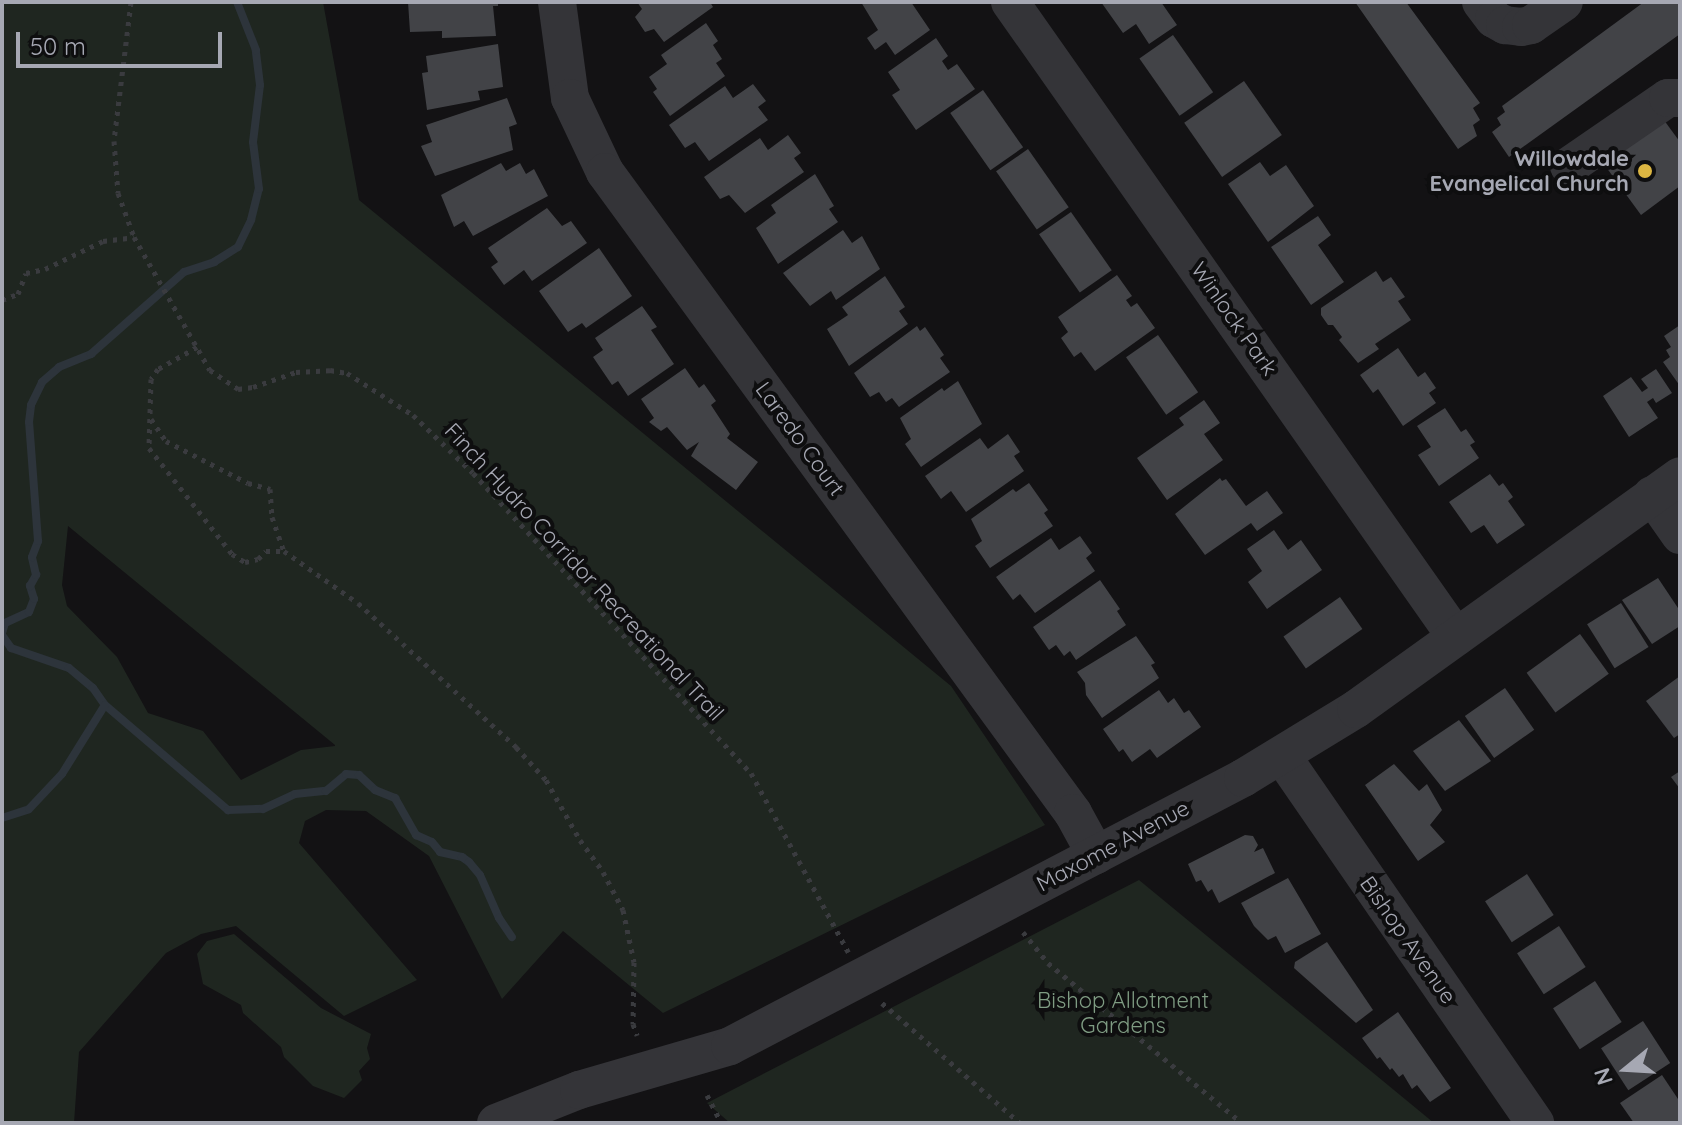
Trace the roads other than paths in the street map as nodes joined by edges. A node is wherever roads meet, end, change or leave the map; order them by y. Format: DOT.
graph roads {
  1 [pos="557,2"];
  2 [pos="1010,2"];
  3 [pos="1481,2"];
  4 [pos="1564,2"];
  5 [pos="1680,98"];
  6 [pos="1569,166"];
  7 [pos="1666,485"];
  8 [pos="1680,535"];
  9 [pos="1456,637"];
  10 [pos="1282,756"];
  11 [pos="1096,855"];
  12 [pos="496,1123"];
  13 [pos="1535,1123"];
  1 -- 11 [label="street, Laredo Court"];
  2 -- 9 [label="street, Winlock Park"];
  3 -- 4 [label="street"];
  5 -- 6 [label="street"];
  7 -- 8 [label="street"];
  7 -- 9 [label="street, Maxome Avenue"];
  9 -- 10 [label="street, Maxome Avenue"];
  10 -- 11 [label="street, Maxome Avenue"];
  10 -- 13 [label="street, Bishop Avenue"];
  11 -- 12 [label="street, Maxome Avenue"];
}
